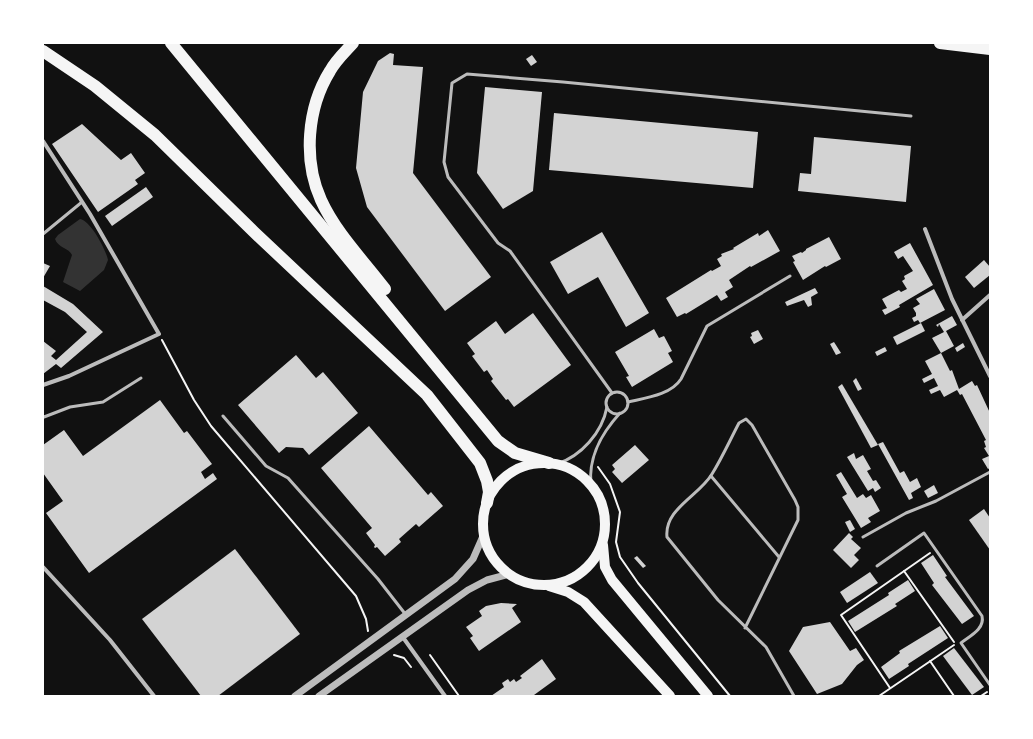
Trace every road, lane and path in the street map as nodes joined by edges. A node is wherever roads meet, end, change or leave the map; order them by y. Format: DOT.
graph roads {
  1 [pos="171,43"];
  2 [pos="353,43"];
  3 [pos="940,43"];
  4 [pos="990,49"];
  5 [pos="43,51"];
  6 [pos="911,116"];
  7 [pos="43,142"];
  8 [pos="82,202"];
  9 [pos="925,229"];
  10 [pos="43,234"];
  11 [pos="790,276"];
  12 [pos="990,295"];
  13 [pos="962,320"];
  14 [pos="159,334"];
  15 [pos="990,376"];
  16 [pos="141,378"];
  17 [pos="43,385"];
  18 [pos="612,393"];
  19 [pos="461,396"];
  20 [pos="628,402"];
  21 [pos="608,407"];
  22 [pos="620,413"];
  23 [pos="43,416"];
  24 [pos="223,416"];
  25 [pos="591,462"];
  26 [pos="553,464"];
  27 [pos="990,472"];
  28 [pos="711,476"];
  29 [pos="591,486"];
  30 [pos="487,502"];
  31 [pos="484,534"];
  32 [pos="604,534"];
  33 [pos="863,537"];
  34 [pos="936,550"];
  35 [pos="779,557"];
  36 [pos="877,566"];
  37 [pos="43,567"];
  38 [pos="904,572"];
  39 [pos="510,574"];
  40 [pos="541,585"];
  41 [pos="406,615"];
  42 [pos="745,628"];
  43 [pos="402,636"];
  44 [pos="370,641"];
  45 [pos="430,655"];
  46 [pos="388,657"];
  47 [pos="930,661"];
  48 [pos="411,667"];
  49 [pos="990,685"];
  50 [pos="890,688"];
  51 [pos="990,690"];
  52 [pos="154,696"];
  53 [pos="295,696"];
  54 [pos="320,696"];
  55 [pos="445,696"];
  56 [pos="459,696"];
  57 [pos="670,696"];
  58 [pos="708,696"];
  59 [pos="730,696"];
  60 [pos="794,696"];
  61 [pos="878,696"];
  62 [pos="954,696"];
  63 [pos="981,696"];
  1 -- 19 [label="highway"];
  2 -- 19 [label="highway"];
  3 -- 4 [label="highway"];
  5 -- 30 [label="highway"];
  6 -- 18 [label="lane"];
  7 -- 8 [label="street"];
  8 -- 10 [label="lane"];
  8 -- 14 [label="street"];
  9 -- 13 [label="street"];
  11 -- 20 [label="lane"];
  12 -- 13 [label="street"];
  13 -- 15 [label="street"];
  14 -- 17 [label="street"];
  14 -- 44 [label="path"];
  16 -- 23 [label="lane"];
  18 -- 20 [label="lane"];
  18 -- 21 [label="lane"];
  19 -- 26 [label="highway"];
  20 -- 22 [label="lane"];
  21 -- 22 [label="lane"];
  21 -- 26 [label="lane"];
  22 -- 25 [label="lane"];
  24 -- 41 [label="lane"];
  25 -- 29 [label="lane"];
  25 -- 59 [label="path"];
  26 -- 29 [label="main road"];
  26 -- 30 [label="main road"];
  27 -- 33 [label="lane"];
  28 -- 35 [label="lane"];
  28 -- 35 [label="lane"];
  28 -- 42 [label="lane"];
  29 -- 32 [label="main road"];
  30 -- 31 [label="main road"];
  31 -- 39 [label="main road"];
  31 -- 41 [label="street"];
  32 -- 40 [label="main road"];
  32 -- 58 [label="main road"];
  34 -- 36 [label="lane"];
  34 -- 38 [label="path"];
  34 -- 49 [label="lane"];
  35 -- 42 [label="lane"];
  37 -- 52 [label="street"];
  38 -- 47 [label="path"];
  38 -- 50 [label="path"];
  39 -- 40 [label="main road"];
  39 -- 43 [label="street"];
  40 -- 57 [label="main road"];
  41 -- 44 [label="street"];
  42 -- 60 [label="lane"];
  43 -- 54 [label="street"];
  43 -- 55 [label="street"];
  44 -- 53 [label="street"];
  45 -- 56 [label="path"];
  46 -- 48 [label="path"];
  47 -- 50 [label="path"];
  47 -- 62 [label="path"];
  50 -- 61 [label="path"];
  51 -- 63 [label="path"];
}
